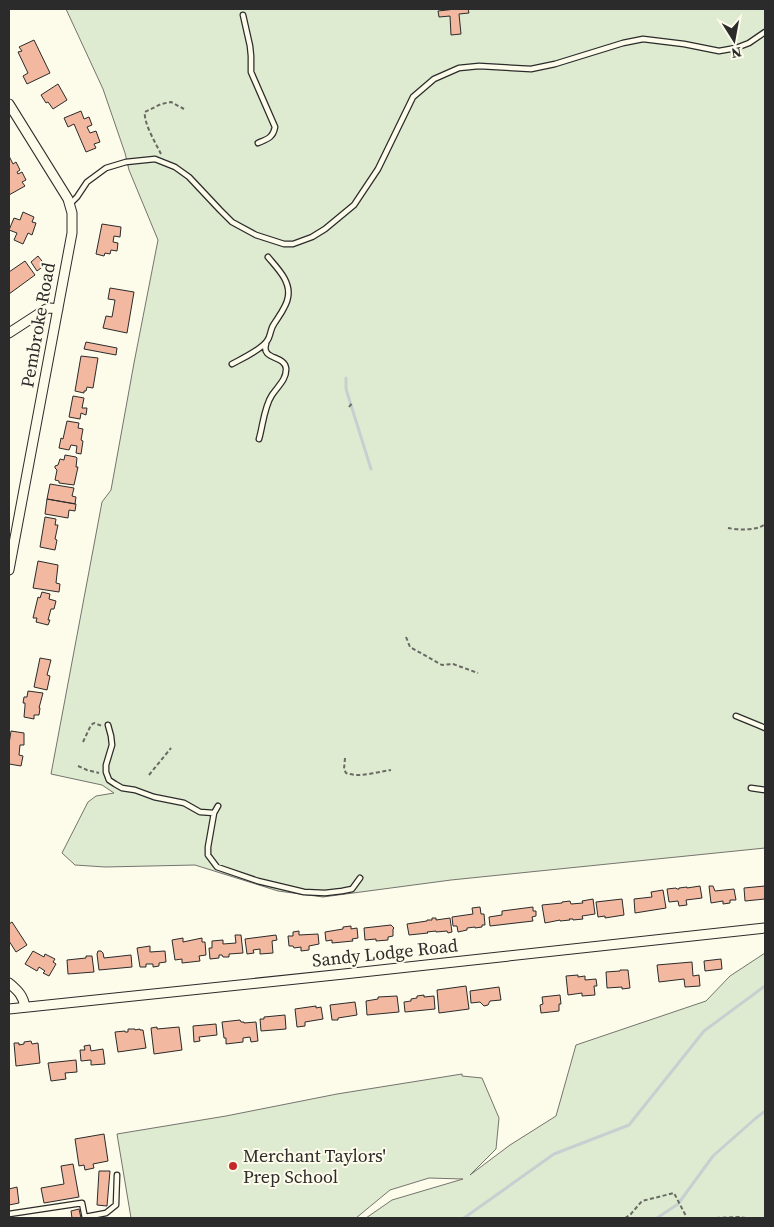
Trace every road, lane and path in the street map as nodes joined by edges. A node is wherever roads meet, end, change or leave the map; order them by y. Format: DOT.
graph roads {
  1 [pos="243,15"];
  2 [pos="765,32"];
  3 [pos="9,104"];
  4 [pos="184,109"];
  5 [pos="258,144"];
  6 [pos="166,162"];
  7 [pos="70,204"];
  8 [pos="268,257"];
  9 [pos="58,309"];
  10 [pos="9,333"];
  11 [pos="266,344"];
  12 [pos="232,364"];
  13 [pos="353,402"];
  14 [pos="349,407"];
  15 [pos="259,439"];
  16 [pos="765,524"];
  17 [pos="728,528"];
  18 [pos="9,570"];
  19 [pos="406,637"];
  20 [pos="478,673"];
  21 [pos="736,716"];
  22 [pos="108,725"];
  23 [pos="765,728"];
  24 [pos="110,732"];
  25 [pos="83,742"];
  26 [pos="171,748"];
  27 [pos="345,758"];
  28 [pos="78,766"];
  29 [pos="392,770"];
  30 [pos="106,772"];
  31 [pos="149,775"];
  32 [pos="751,788"];
  33 [pos="765,790"];
  34 [pos="218,806"];
  35 [pos="214,813"];
  36 [pos="360,878"];
  37 [pos="765,928"];
  38 [pos="9,983"];
  39 [pos="25,1007"];
  40 [pos="9,1009"];
  41 [pos="118,1175"];
  42 [pos="9,1214"];
  43 [pos="85,1217"];
  44 [pos="625,1218"];
  45 [pos="686,1218"];
  46 [pos="716,1218"];
  47 [pos="746,1218"];
  1 -- 5 [label="lane"];
  2 -- 6 [label="lane"];
  3 -- 7 [label="street"];
  4 -- 6 [label="path"];
  6 -- 7 [label="lane"];
  7 -- 9 [label="street, Pembroke Road"];
  8 -- 11 [label="lane"];
  9 -- 10 [label="street"];
  9 -- 18 [label="street, Pembroke Road"];
  11 -- 12 [label="lane"];
  11 -- 15 [label="lane"];
  13 -- 14 [label="path"];
  16 -- 17 [label="path"];
  19 -- 20 [label="path"];
  21 -- 23 [label="lane"];
  22 -- 24 [label="lane"];
  24 -- 25 [label="path"];
  24 -- 30 [label="lane"];
  26 -- 31 [label="path"];
  27 -- 29 [label="path"];
  28 -- 30 [label="path"];
  30 -- 35 [label="lane"];
  32 -- 33 [label="lane"];
  34 -- 35 [label="lane"];
  35 -- 36 [label="lane"];
  37 -- 39 [label="street, Sandy Lodge Road"];
  38 -- 39 [label="street"];
  39 -- 40 [label="street, Sandy Lodge Road"];
  41 -- 43 [label="lane"];
  42 -- 43 [label="lane"];
  44 -- 45 [label="path"];
  46 -- 47 [label="path"];
}
